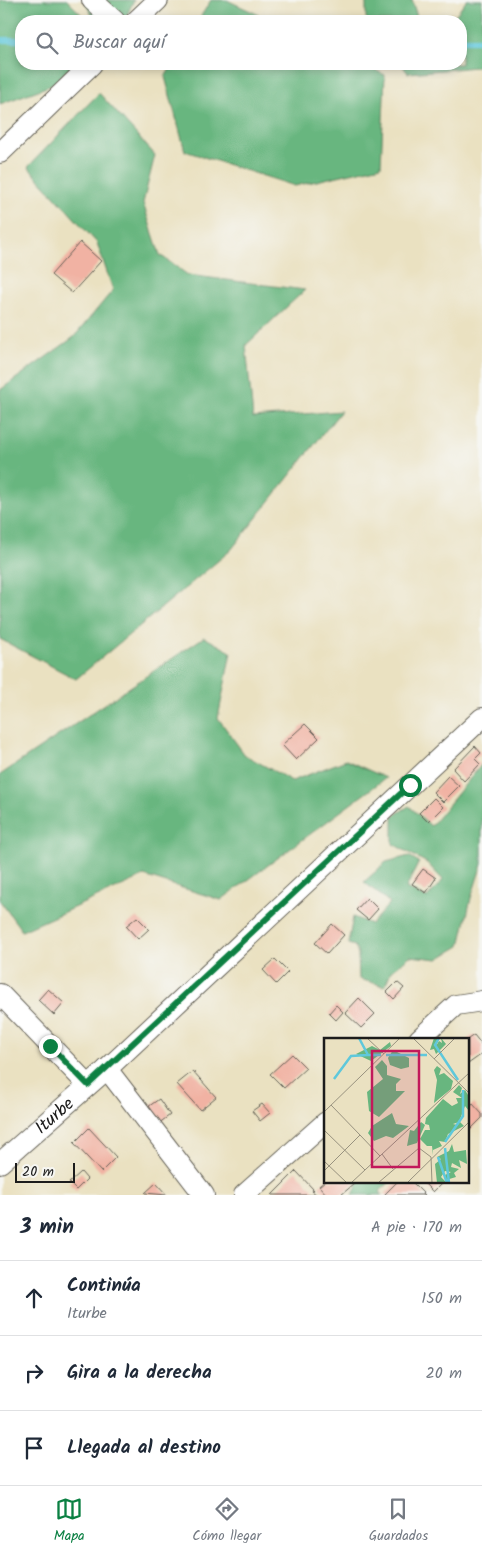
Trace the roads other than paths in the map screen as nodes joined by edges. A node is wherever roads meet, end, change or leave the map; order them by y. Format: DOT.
graph roads {
  1 [pos="92,0"];
  2 [pos="158,0"];
  3 [pos="108,15"];
  4 [pos="142,15"];
  5 [pos="86,70"];
  6 [pos="0,153"];
  7 [pos="482,718"];
  8 [pos="0,994"];
  9 [pos="482,1001"];
  10 [pos="420,1038"];
  11 [pos="107,1069"];
  12 [pos="88,1085"];
  13 [pos="324,1124"];
  14 [pos="0,1163"];
  15 [pos="204,1195"];
  16 [pos="244,1195"];
  1 -- 3 [label="street"];
  2 -- 4 [label="street"];
  5 -- 6 [label="street"];
  7 -- 11 [label="street, Iturbe"];
  8 -- 12 [label="street"];
  9 -- 10 [label="street"];
  11 -- 12 [label="street, Iturbe"];
  11 -- 15 [label="street"];
  12 -- 14 [label="street, Iturbe"];
  13 -- 16 [label="street"];
}
